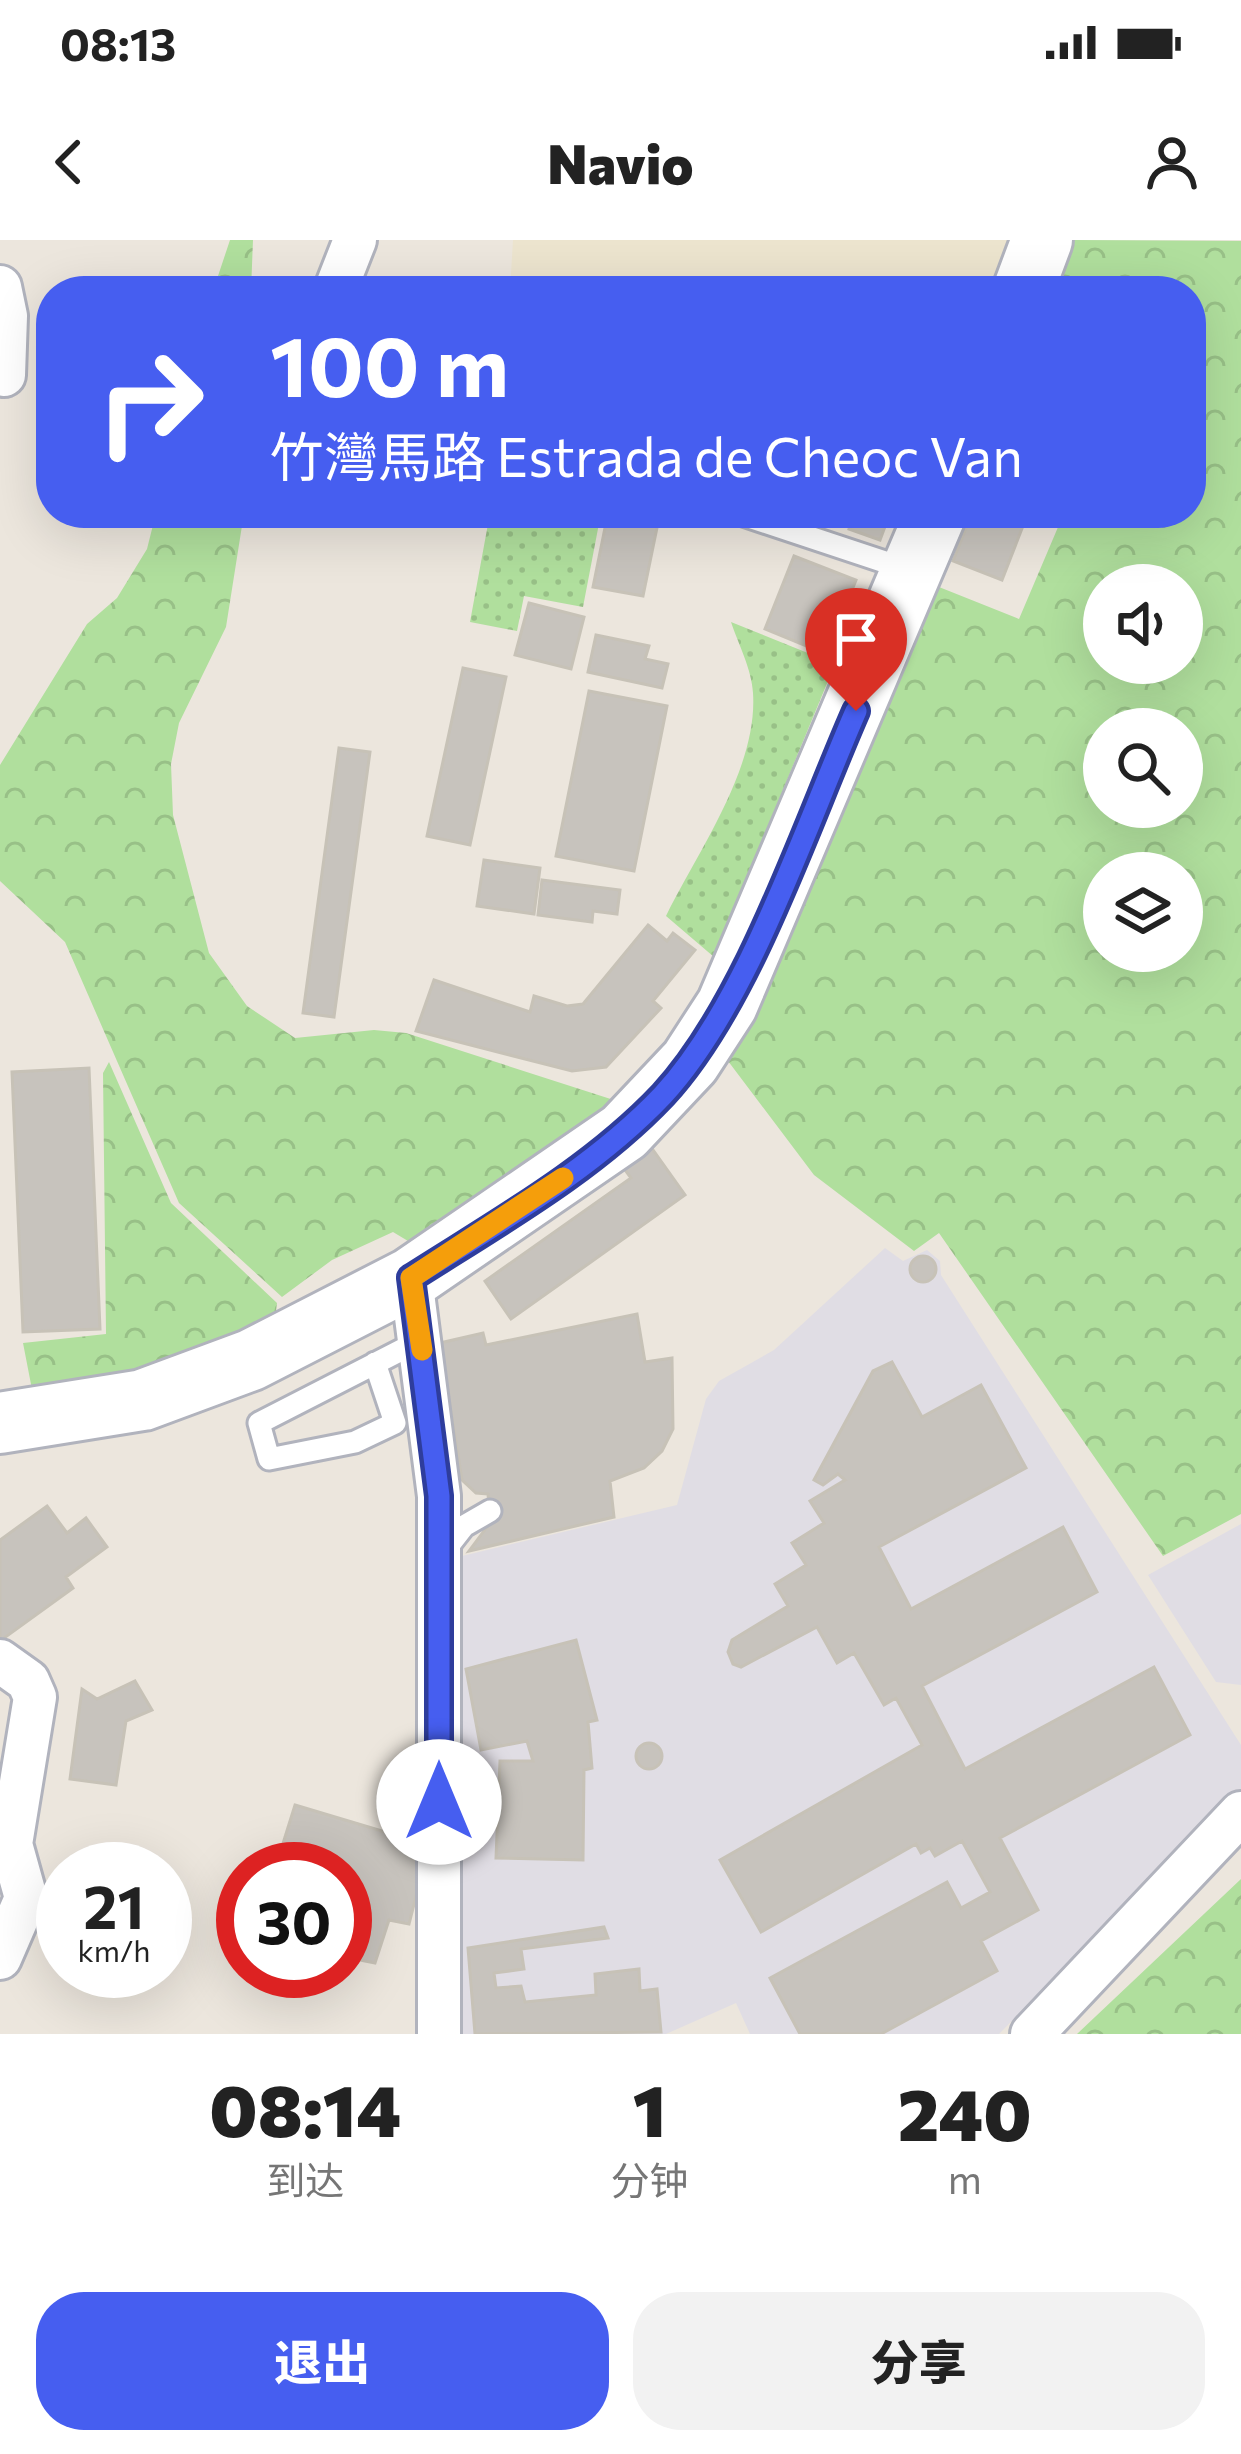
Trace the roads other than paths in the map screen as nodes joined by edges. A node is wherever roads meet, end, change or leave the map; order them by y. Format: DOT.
graph roads {
  1 [pos="355,240"];
  2 [pos="1042,240"];
  3 [pos="341,276"];
  4 [pos="1029,276"];
  5 [pos="0,286"];
  6 [pos="4,375"];
  7 [pos="781,528"];
  8 [pos="930,528"];
  9 [pos="912,572"];
  10 [pos="411,1278"];
  11 [pos="421,1340"];
  12 [pos="375,1364"];
  13 [pos="0,1423"];
  14 [pos="0,1661"];
  15 [pos="1241,1813"];
  16 [pos="0,1958"];
  17 [pos="439,2034"];
  18 [pos="1032,2034"];
  1 -- 3 [label="street"];
  2 -- 4 [label="main road"];
  5 -- 6 [label="street"];
  7 -- 9 [label="lane"];
  8 -- 9 [label="main road"];
  9 -- 10 [label="main road"];
  10 -- 11 [label="street"];
  10 -- 13 [label="main road"];
  11 -- 12 [label="lane"];
  11 -- 17 [label="street"];
  12 -- 12 [label="lane"];
  14 -- 16 [label="street"];
  15 -- 18 [label="street"];
}
